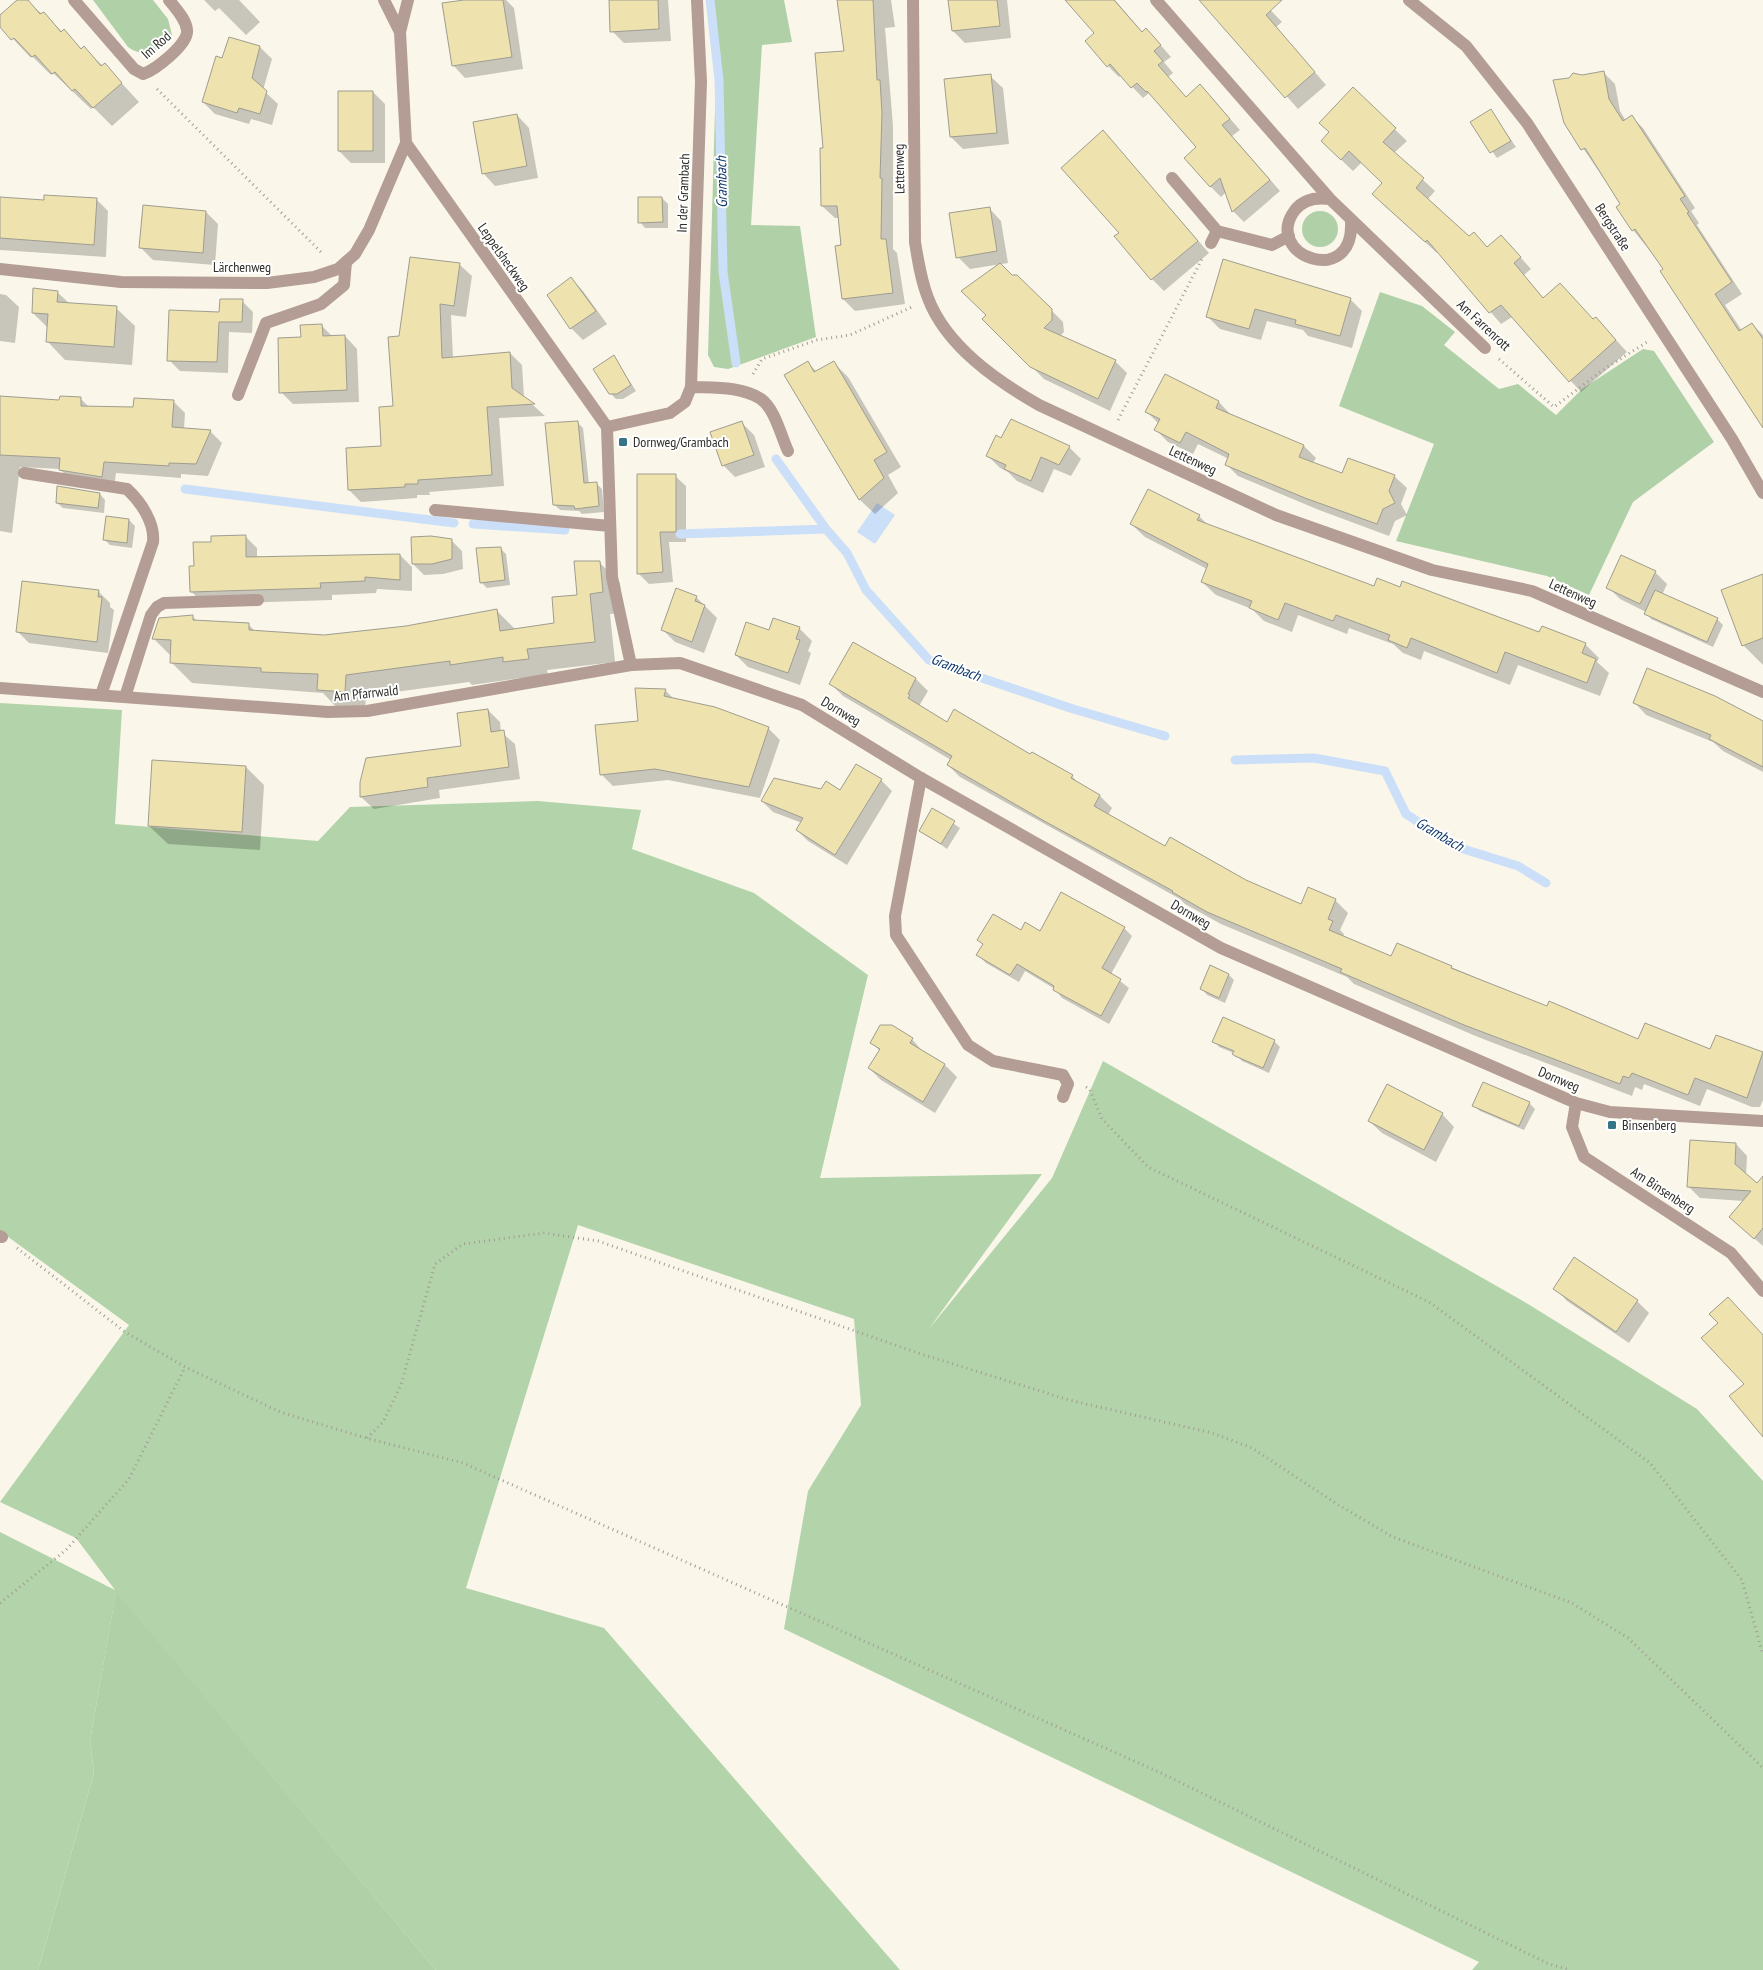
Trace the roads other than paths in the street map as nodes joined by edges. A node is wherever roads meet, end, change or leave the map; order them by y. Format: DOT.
graph roads {
  1 [pos="74,0"];
  2 [pos="169,0"];
  3 [pos="384,0"];
  4 [pos="408,0"];
  5 [pos="697,0"];
  6 [pos="913,0"];
  7 [pos="1156,0"];
  8 [pos="1409,0"];
  9 [pos="400,32"];
  10 [pos="406,143"];
  11 [pos="1172,178"];
  12 [pos="1330,199"];
  13 [pos="1351,221"];
  14 [pos="1217,231"];
  15 [pos="1289,236"];
  16 [pos="1211,243"];
  17 [pos="342,266"];
  18 [pos="0,269"];
  19 [pos="1485,348"];
  20 [pos="691,388"];
  21 [pos="238,395"];
  22 [pos="607,427"];
  23 [pos="788,451"];
  24 [pos="24,472"];
  25 [pos="1763,493"];
  26 [pos="434,510"];
  27 [pos="610,526"];
  28 [pos="258,600"];
  29 [pos="631,665"];
  30 [pos="0,688"];
  31 [pos="1763,692"];
  32 [pos="101,696"];
  33 [pos="125,697"];
  34 [pos="921,778"];
  35 [pos="1063,1098"];
  36 [pos="1576,1103"];
  37 [pos="1763,1121"];
  38 [pos="1763,1291"];
  1 -- 2 [label="street, Im Rod"];
  3 -- 9 [label="street"];
  4 -- 9 [label="street"];
  5 -- 20 [label="street, In der Grambach"];
  6 -- 31 [label="street, Lettenweg"];
  7 -- 12 [label="street, Am Farrenrott"];
  8 -- 25 [label="street, Bergstraße"];
  9 -- 10 [label="street"];
  10 -- 17 [label="street"];
  10 -- 22 [label="street, Leppelsheckweg"];
  11 -- 14 [label="street"];
  12 -- 13 [label="street, Am Farrenrott"];
  12 -- 15 [label="street"];
  13 -- 15 [label="street"];
  13 -- 19 [label="street, Am Farrenrott"];
  14 -- 15 [label="street"];
  14 -- 16 [label="street"];
  17 -- 18 [label="street, Lärchenweg"];
  17 -- 21 [label="street"];
  20 -- 22 [label="street"];
  20 -- 23 [label="street"];
  22 -- 27 [label="street"];
  24 -- 32 [label="street"];
  26 -- 27 [label="street"];
  27 -- 29 [label="street"];
  28 -- 33 [label="street"];
  29 -- 33 [label="street, Am Pfarrwald"];
  29 -- 34 [label="street, Dornweg"];
  30 -- 32 [label="street, Am Pfarrwald"];
  32 -- 33 [label="street, Am Pfarrwald"];
  34 -- 35 [label="street"];
  34 -- 36 [label="street, Dornweg"];
  36 -- 37 [label="street, Dornweg"];
  36 -- 38 [label="street, Am Binsenberg"];
}
